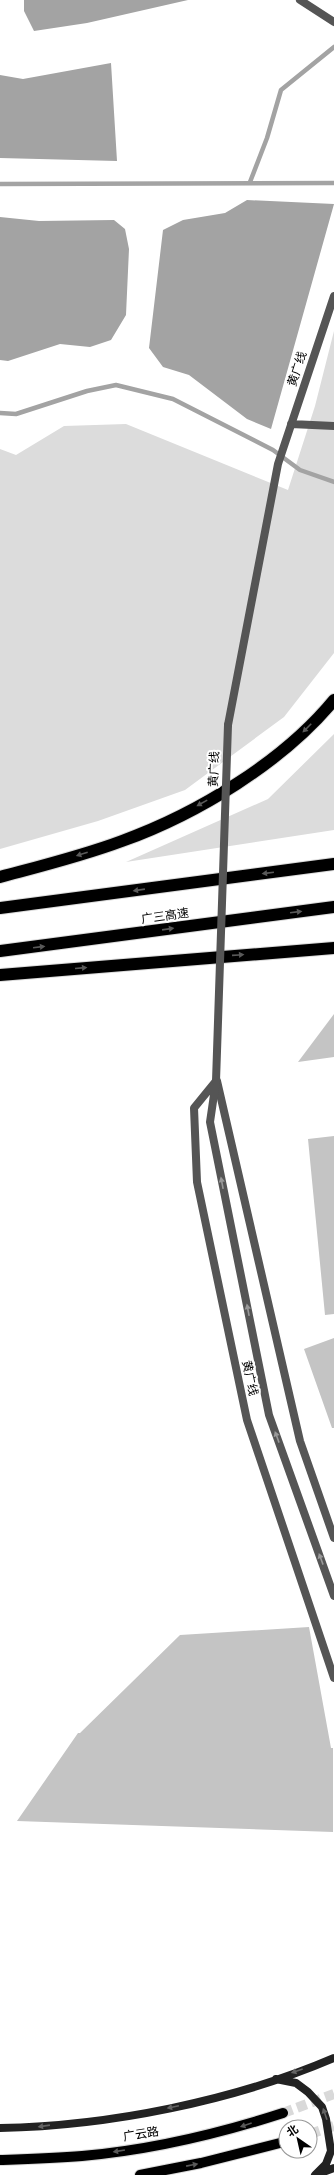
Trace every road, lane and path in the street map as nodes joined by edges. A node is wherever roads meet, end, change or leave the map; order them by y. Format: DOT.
graph roads {
  1 [pos="300,0"];
  2 [pos="334,22"];
  3 [pos="334,296"];
  4 [pos="291,424"];
  5 [pos="334,426"];
  6 [pos="334,700"];
  7 [pos="334,864"];
  8 [pos="0,877"];
  9 [pos="334,907"];
  10 [pos="0,908"];
  11 [pos="334,948"];
  12 [pos="0,951"];
  13 [pos="0,975"];
  14 [pos="216,1081"];
  15 [pos="334,1538"];
  16 [pos="334,1596"];
  17 [pos="334,1678"];
  18 [pos="334,2058"];
  19 [pos="275,2079"];
  20 [pos="283,2113"];
  21 [pos="0,2128"];
  22 [pos="278,2144"];
  23 [pos="0,2160"];
  24 [pos="334,2168"];
  25 [pos="140,2175"];
  26 [pos="315,2175"];
  1 -- 2 [label="street"];
  3 -- 4 [label="street, 黄广线"];
  4 -- 5 [label="street"];
  4 -- 14 [label="street, 黄广线, bridge"];
  6 -- 8 [label="highway, one-way"];
  7 -- 10 [label="highway, one-way"];
  12 -- 9 [label="highway, 广三高速, one-way"];
  13 -- 11 [label="highway, one-way"];
  14 -- 15 [label="street"];
  16 -- 14 [label="street, 黄广线, one-way"];
  14 -- 17 [label="street, 黄广线"];
  18 -- 19 [label="main road, one-way"];
  19 -- 21 [label="main road, one-way"];
  26 -- 19 [label="main road, one-way"];
  20 -- 23 [label="main road, 广云路, one-way"];
  25 -- 22 [label="main road, one-way"];
  24 -- 26 [label="main road"];
}
